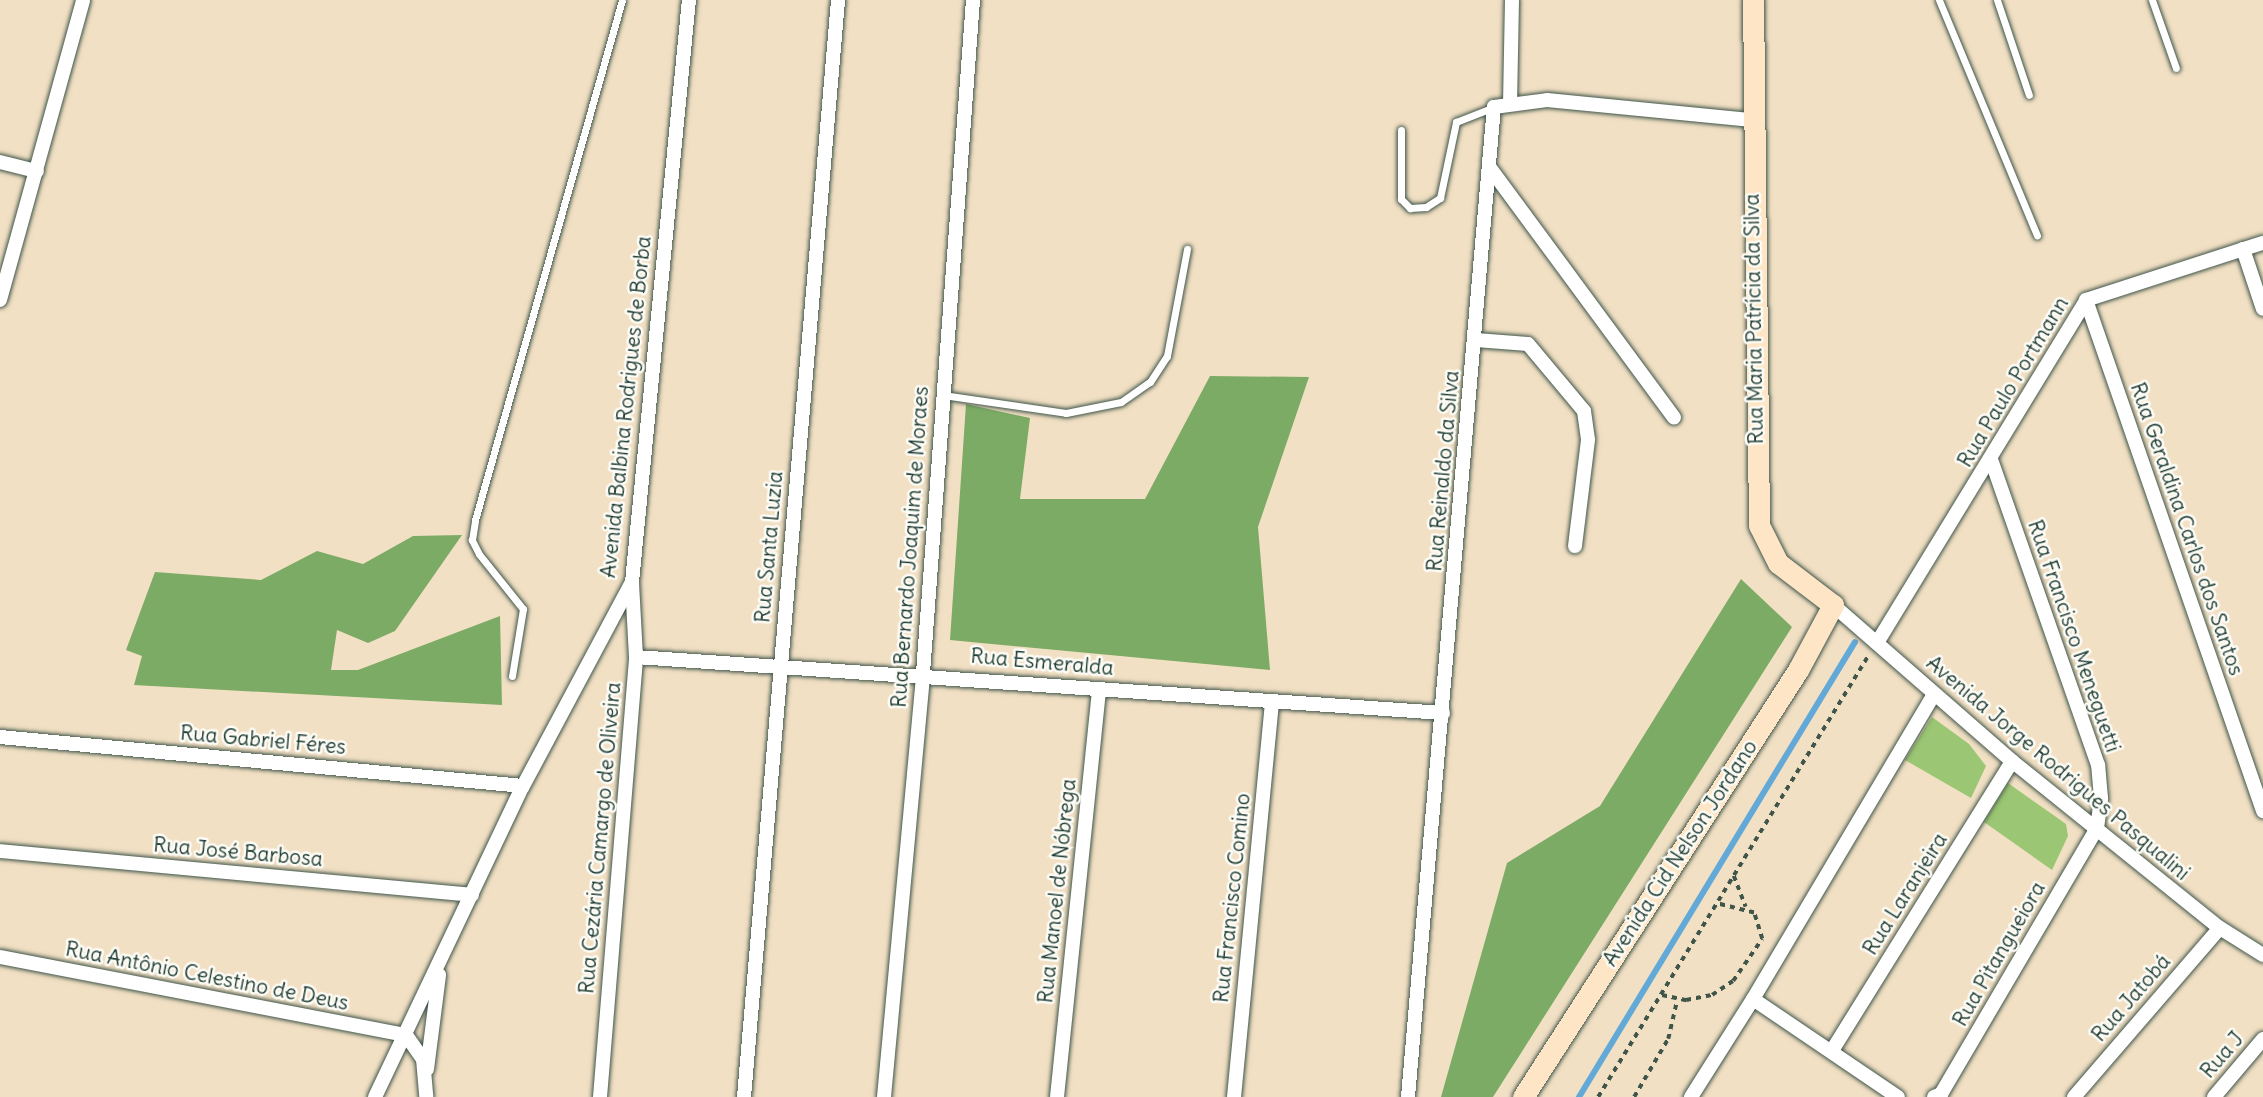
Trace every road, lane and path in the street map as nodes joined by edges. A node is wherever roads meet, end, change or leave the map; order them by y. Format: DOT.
graph roads {
  1 [pos="83,0"];
  2 [pos="622,0"];
  3 [pos="689,0"];
  4 [pos="838,0"];
  5 [pos="973,0"];
  6 [pos="1512,0"];
  7 [pos="1753,0"];
  8 [pos="1940,0"];
  9 [pos="1997,0"];
  10 [pos="2152,0"];
  11 [pos="2176,68"];
  12 [pos="2029,95"];
  13 [pos="1510,104"];
  14 [pos="1494,107"];
  15 [pos="1752,120"];
  16 [pos="1401,130"];
  17 [pos="0,162"];
  18 [pos="1490,168"];
  19 [pos="37,171"];
  20 [pos="2037,235"];
  21 [pos="2263,243"];
  22 [pos="1187,249"];
  23 [pos="2243,249"];
  24 [pos="0,300"];
  25 [pos="2086,300"];
  26 [pos="2263,309"];
  27 [pos="1476,340"];
  28 [pos="942,395"];
  29 [pos="1674,418"];
  30 [pos="1991,460"];
  31 [pos="1575,547"];
  32 [pos="632,582"];
  33 [pos="1833,605"];
  34 [pos="1877,643"];
  35 [pos="636,657"];
  36 [pos="780,665"];
  37 [pos="923,673"];
  38 [pos="512,676"];
  39 [pos="1099,689"];
  40 [pos="1933,696"];
  41 [pos="1272,703"];
  42 [pos="1443,713"];
  43 [pos="0,737"];
  44 [pos="2012,761"];
  45 [pos="523,786"];
  46 [pos="2263,811"];
  47 [pos="2097,828"];
  48 [pos="0,851"];
  49 [pos="1734,876"];
  50 [pos="472,895"];
  51 [pos="1717,904"];
  52 [pos="1746,908"];
  53 [pos="2220,928"];
  54 [pos="2263,955"];
  55 [pos="0,957"];
  56 [pos="440,963"];
  57 [pos="1662,995"];
  58 [pos="1753,999"];
  59 [pos="1677,1000"];
  60 [pos="406,1035"];
  61 [pos="2263,1040"];
  62 [pos="1833,1049"];
  63 [pos="427,1074"];
  64 [pos="1696,1095"];
  65 [pos="375,1097"];
  66 [pos="426,1097"];
  67 [pos="600,1097"];
  68 [pos="744,1097"];
  69 [pos="884,1097"];
  70 [pos="1057,1097"];
  71 [pos="1234,1097"];
  72 [pos="1408,1097"];
  73 [pos="1523,1097"];
  74 [pos="1598,1097"];
  75 [pos="1634,1097"];
  76 [pos="1898,1097"];
  77 [pos="1934,1097"];
  78 [pos="2074,1097"];
  79 [pos="2214,1097"];
  1 -- 19 [label="street"];
  2 -- 38 [label="lane"];
  3 -- 32 [label="street, Avenida Balbina Rodrigues de Borba"];
  4 -- 36 [label="street, Rua Santa Luzia"];
  5 -- 28 [label="street, Rua Bernardo Joaquim de Moraes"];
  6 -- 13 [label="street"];
  7 -- 15 [label="street, Rua Maria Patrícia da Silva"];
  8 -- 20 [label="lane"];
  9 -- 12 [label="lane"];
  10 -- 11 [label="lane"];
  13 -- 14 [label="street"];
  13 -- 15 [label="street"];
  14 -- 16 [label="lane"];
  14 -- 18 [label="street, Rua Reinaldo da Silva"];
  15 -- 33 [label="street, Rua Maria Patrícia da Silva"];
  17 -- 19 [label="street"];
  18 -- 27 [label="street, Rua Reinaldo da Silva"];
  18 -- 29 [label="street"];
  19 -- 24 [label="street"];
  21 -- 23 [label="street, Rua Paulo Portmann"];
  22 -- 28 [label="lane"];
  23 -- 25 [label="street, Rua Paulo Portmann"];
  23 -- 26 [label="street"];
  25 -- 30 [label="street, Rua Paulo Portmann"];
  25 -- 46 [label="street, Rua Geraldina Carlos dos Santos"];
  27 -- 31 [label="street"];
  27 -- 42 [label="street, Rua Reinaldo da Silva"];
  28 -- 37 [label="street, Rua Bernardo Joaquim de Moraes"];
  30 -- 34 [label="street, Rua Paulo Portmann"];
  30 -- 47 [label="street, Rua Francisco Meneguetti"];
  32 -- 35 [label="street, Rua Cezária Camargo de Oliveira"];
  32 -- 45 [label="street, Avenida Balbina Rodrigues de Borba"];
  33 -- 34 [label="street, Avenida Jorge Rodrigues Pasqualini"];
  33 -- 73 [label="street, Avenida Cid Nelson Jordano"];
  34 -- 40 [label="street, Avenida Jorge Rodrigues Pasqualini"];
  34 -- 49 [label="path"];
  35 -- 36 [label="street, Rua Esmeralda"];
  35 -- 67 [label="street, Rua Cezária Camargo de Oliveira"];
  36 -- 37 [label="street, Rua Esmeralda"];
  36 -- 68 [label="street, Rua Santa Luzia"];
  37 -- 39 [label="street, Rua Esmeralda"];
  37 -- 69 [label="street, Rua Bernardo Joaquim de Moraes"];
  39 -- 41 [label="street, Rua Esmeralda"];
  39 -- 70 [label="street, Rua Manoel de Nóbrega"];
  40 -- 44 [label="street, Avenida Jorge Rodrigues Pasqualini"];
  40 -- 58 [label="street"];
  41 -- 42 [label="street, Rua Esmeralda"];
  41 -- 71 [label="street, Rua Francisco Comino"];
  42 -- 72 [label="street, Rua Reinaldo da Silva"];
  43 -- 45 [label="street, Rua Gabriel Féres"];
  44 -- 47 [label="street, Avenida Jorge Rodrigues Pasqualini"];
  44 -- 62 [label="street, Rua Laranjeira"];
  45 -- 50 [label="street, Avenida Balbina Rodrigues de Borba"];
  47 -- 53 [label="street, Avenida Jorge Rodrigues Pasqualini"];
  47 -- 77 [label="street, Rua Pitangueiora"];
  48 -- 50 [label="street, Rua José Barbosa"];
  49 -- 51 [label="path"];
  49 -- 52 [label="path"];
  50 -- 56 [label="street, Avenida Balbina Rodrigues de Borba"];
  51 -- 52 [label="path"];
  51 -- 57 [label="path"];
  52 -- 59 [label="path"];
  53 -- 54 [label="street, Avenida Jorge Rodrigues Pasqualini"];
  53 -- 78 [label="street, Rua Jatobá"];
  55 -- 60 [label="street, Rua Antônio Celestino de Deus"];
  56 -- 60 [label="street, Avenida Balbina Rodrigues de Borba"];
  56 -- 63 [label="street"];
  57 -- 59 [label="path"];
  57 -- 74 [label="path"];
  58 -- 62 [label="street"];
  58 -- 64 [label="street"];
  59 -- 75 [label="path"];
  60 -- 63 [label="street"];
  60 -- 65 [label="street, Avenida Balbina Rodrigues de Borba"];
  61 -- 79 [label="street, Rua J"];
  62 -- 76 [label="street"];
  63 -- 66 [label="street"];
}
